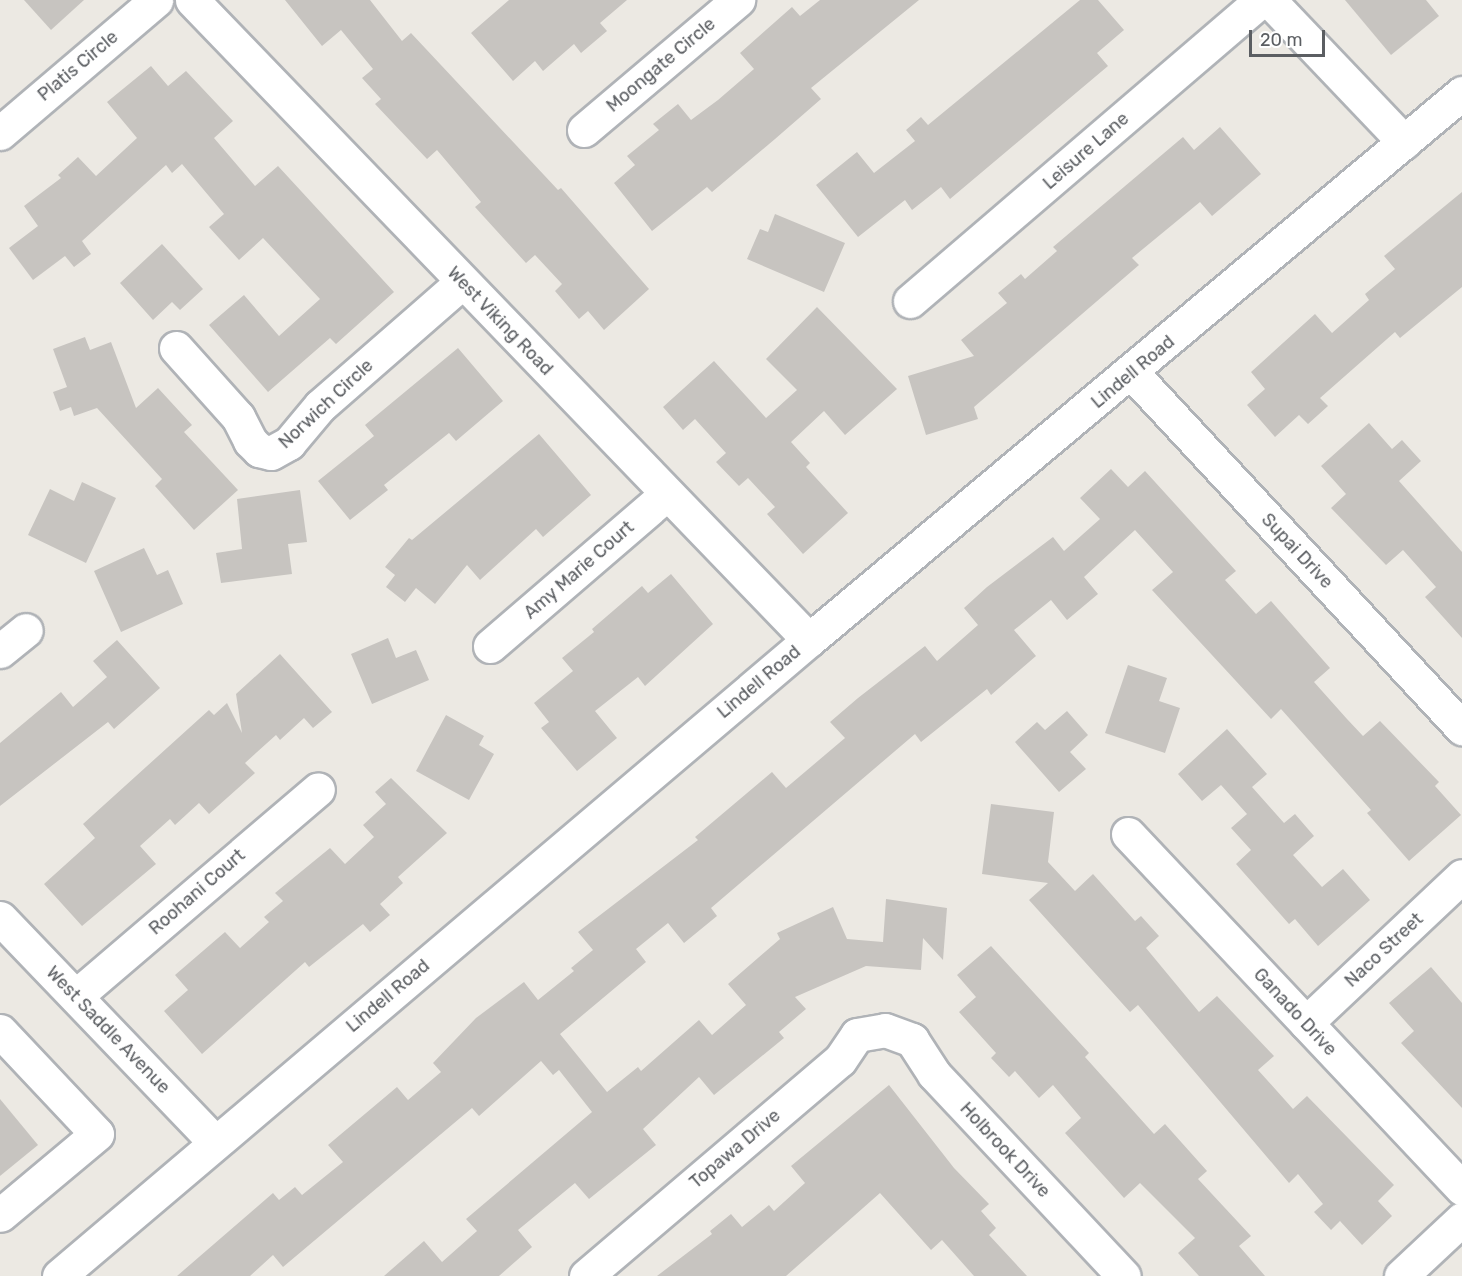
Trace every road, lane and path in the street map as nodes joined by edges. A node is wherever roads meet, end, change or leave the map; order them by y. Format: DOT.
graph roads {
  1 [pos="156,0"];
  2 [pos="192,0"];
  3 [pos="738,0"];
  4 [pos="1261,0"];
  5 [pos="1269,0"];
  6 [pos="1462,93"];
  7 [pos="584,130"];
  8 [pos="0,132"];
  9 [pos="1404,142"];
  10 [pos="462,282"];
  11 [pos="910,301"];
  12 [pos="176,348"];
  13 [pos="1132,373"];
  14 [pos="667,494"];
  15 [pos="26,630"];
  16 [pos="809,640"];
  17 [pos="490,646"];
  18 [pos="0,651"];
  19 [pos="1462,728"];
  20 [pos="318,789"];
  21 [pos="1128,834"];
  22 [pos="1462,876"];
  23 [pos="0,918"];
  24 [pos="76,996"];
  25 [pos="1306,1023"];
  26 [pos="885,1030"];
  27 [pos="0,1031"];
  28 [pos="215,1142"];
  29 [pos="1462,1189"];
  30 [pos="0,1215"];
  31 [pos="1462,1219"];
  32 [pos="76,1271"];
  33 [pos="586,1276"];
  34 [pos="1124,1276"];
  35 [pos="1401,1276"];
  1 -- 8 [label="street, Platis Circle"];
  2 -- 10 [label="street, West Viking Road"];
  3 -- 7 [label="street, Moongate Circle"];
  4 -- 11 [label="street, Leisure Lane"];
  5 -- 9 [label="street"];
  6 -- 9 [label="street, Lindell Road"];
  9 -- 13 [label="street, Lindell Road"];
  10 -- 12 [label="street, Norwich Circle"];
  10 -- 14 [label="street, West Viking Road"];
  13 -- 16 [label="street, Lindell Road"];
  13 -- 19 [label="street, Supai Drive"];
  14 -- 16 [label="street, West Viking Road"];
  14 -- 17 [label="street, Amy Marie Court"];
  15 -- 18 [label="street"];
  16 -- 28 [label="street, Lindell Road"];
  20 -- 24 [label="street, Roohani Court"];
  21 -- 25 [label="street, Ganado Drive"];
  22 -- 25 [label="street, Naco Street"];
  23 -- 24 [label="street, West Saddle Avenue"];
  24 -- 28 [label="street, West Saddle Avenue"];
  25 -- 29 [label="street, Ganado Drive"];
  26 -- 33 [label="street, Topawa Drive"];
  26 -- 34 [label="street, Holbrook Drive"];
  27 -- 30 [label="street"];
  28 -- 32 [label="street, Lindell Road"];
  31 -- 35 [label="street"];
}
